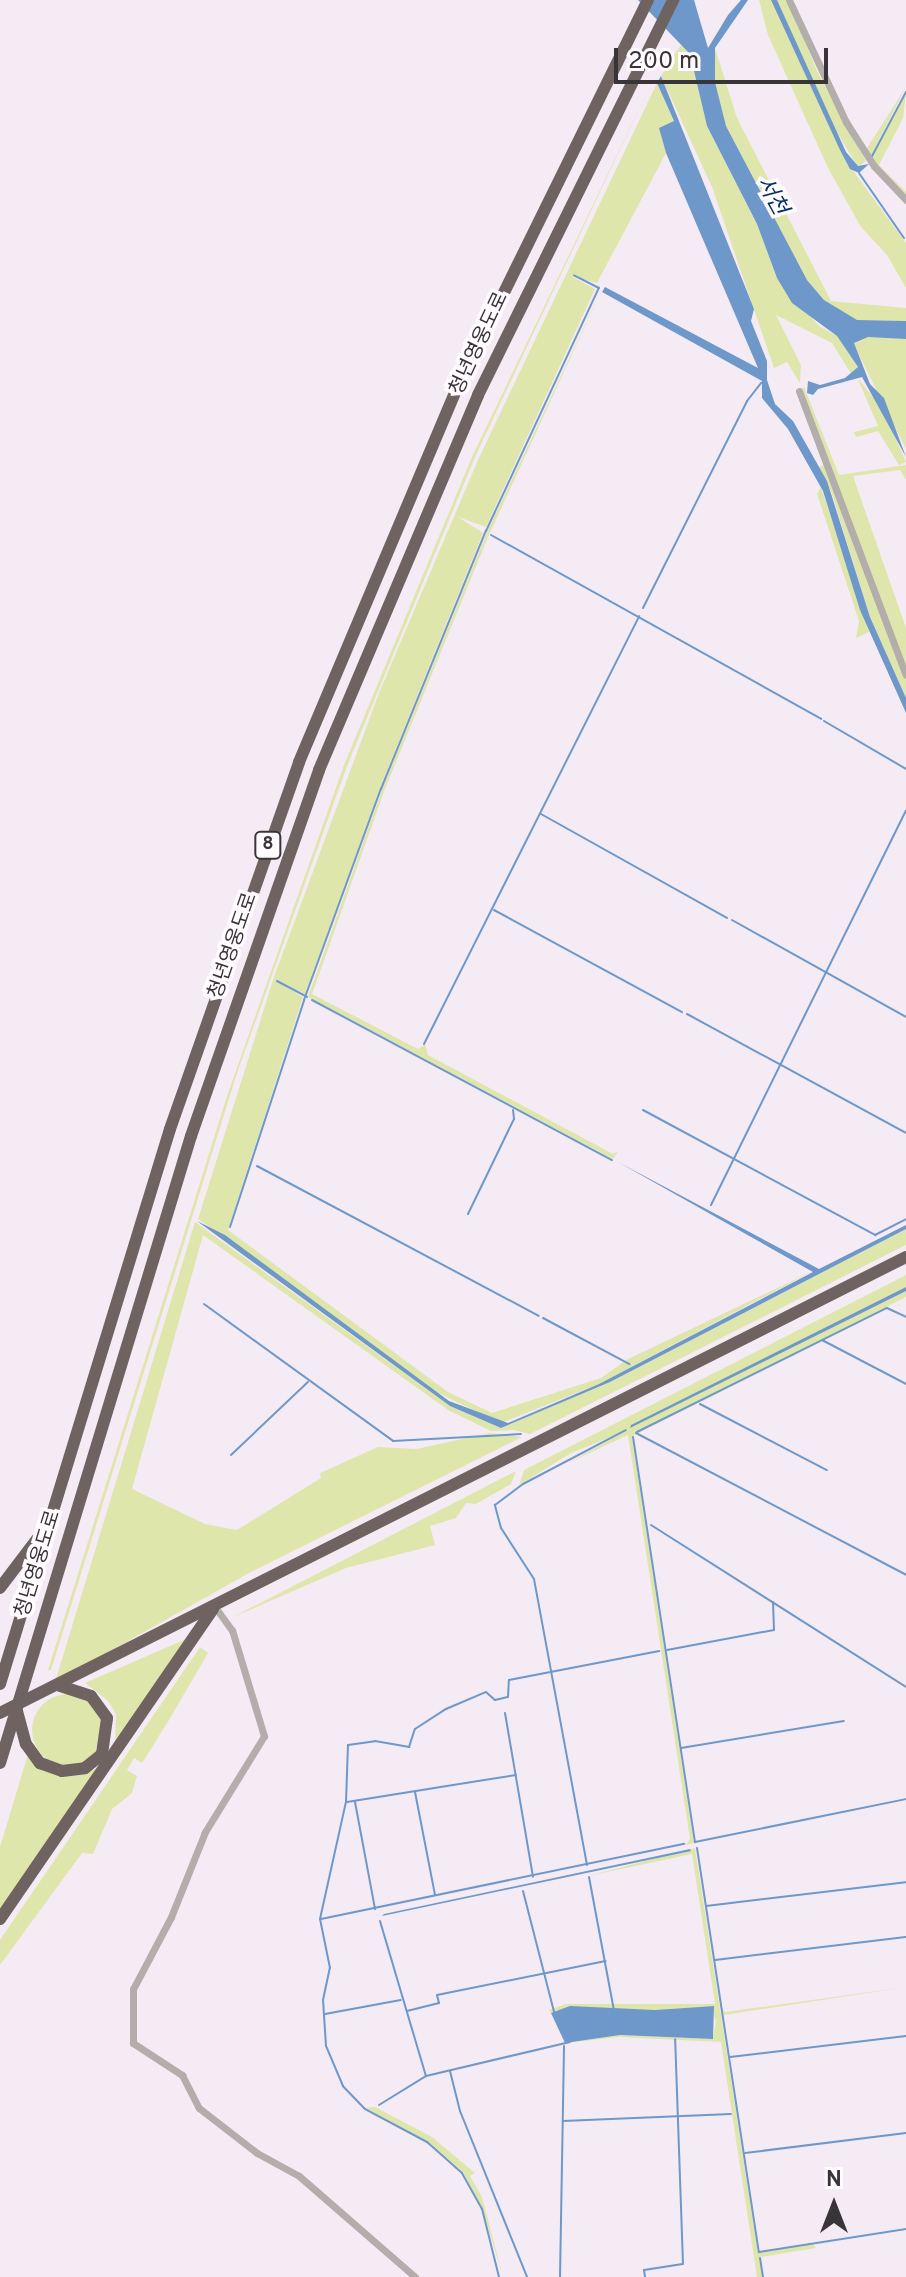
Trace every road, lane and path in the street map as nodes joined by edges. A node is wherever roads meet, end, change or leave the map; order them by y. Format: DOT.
graph roads {
  1 [pos="648,0"];
  2 [pos="673,0"];
  3 [pos="789,0"];
  4 [pos="906,200"];
  5 [pos="799,391"];
  6 [pos="906,675"];
  7 [pos="906,1257"];
  8 [pos="47,1522"];
  9 [pos="0,1588"];
  10 [pos="215,1607"];
  11 [pos="0,1684"];
  12 [pos="57,1687"];
  13 [pos="0,1713"];
  14 [pos="16,1717"];
  15 [pos="0,1763"];
  16 [pos="0,1919"];
  17 [pos="415,2277"];
  1 -- 8 [label="highway, 청년영웅도로 / 8"];
  2 -- 14 [label="highway, 청년영웅도로 / 8"];
  3 -- 4 [label="street"];
  5 -- 6 [label="street"];
  7 -- 10 [label="highway"];
  8 -- 9 [label="highway"];
  8 -- 11 [label="highway, 청년영웅도로 / 8"];
  10 -- 12 [label="highway"];
  10 -- 16 [label="highway"];
  10 -- 17 [label="street"];
  12 -- 13 [label="highway"];
  12 -- 14 [label="highway"];
  14 -- 15 [label="highway, 청년영웅도로 / 8"];
}
